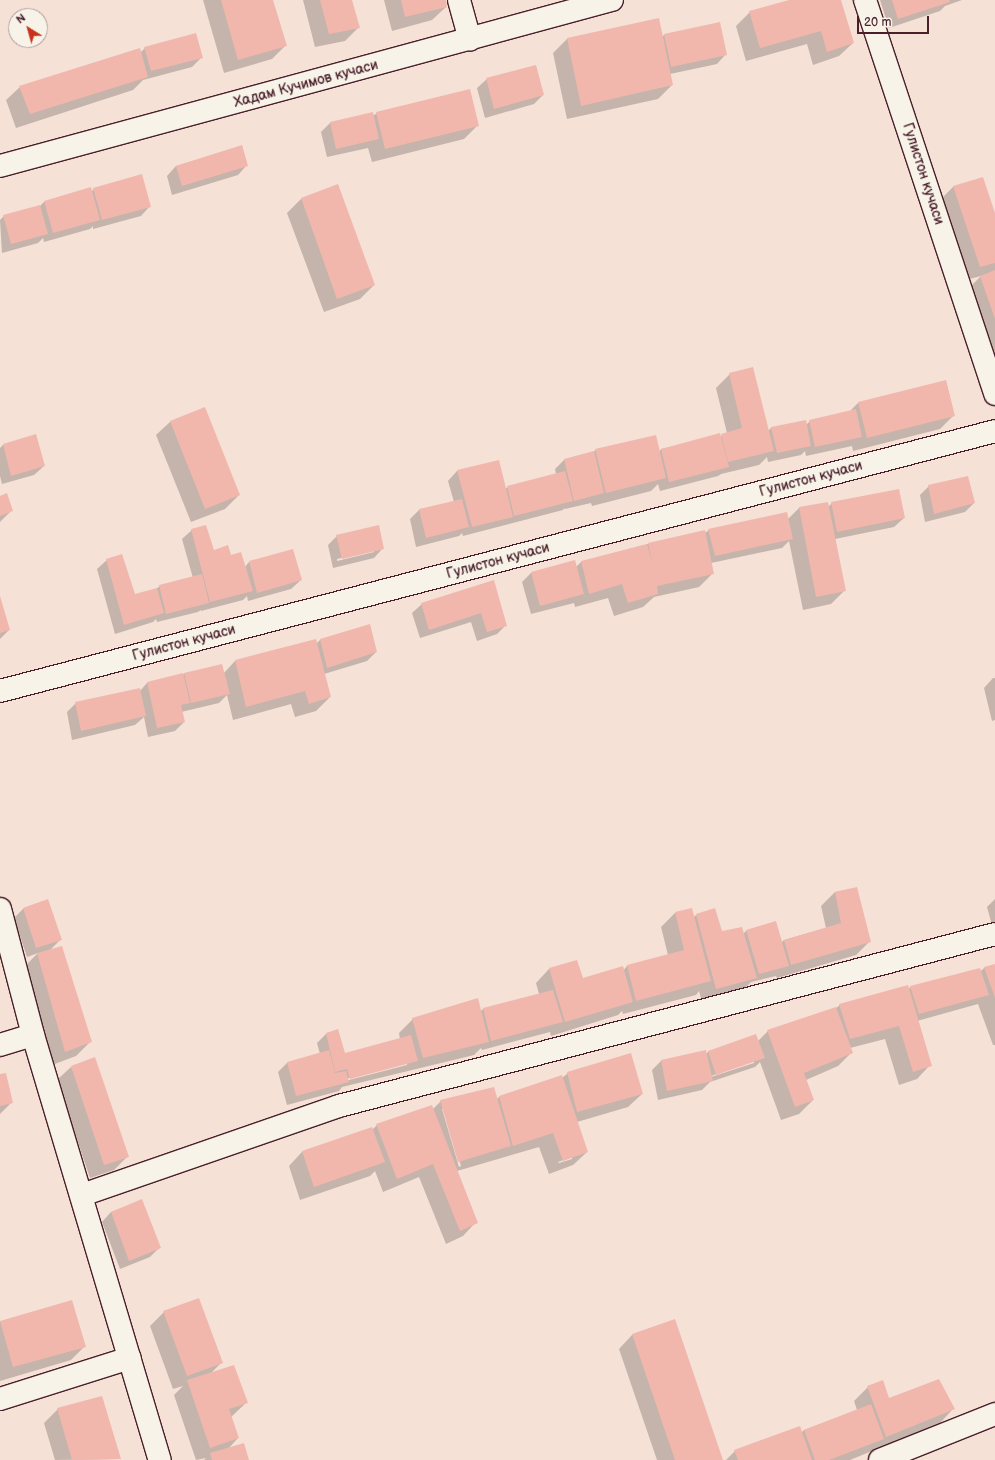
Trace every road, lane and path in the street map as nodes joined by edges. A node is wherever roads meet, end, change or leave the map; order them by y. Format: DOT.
graph roads {
  1 [pos="459,0"];
  2 [pos="612,0"];
  3 [pos="865,0"];
  4 [pos="470,40"];
  5 [pos="0,166"];
  6 [pos="995,394"];
  7 [pos="995,431"];
  8 [pos="0,691"];
  9 [pos="0,909"];
  10 [pos="995,934"];
  11 [pos="33,1035"];
  12 [pos="0,1045"];
  13 [pos="82,1195"];
  14 [pos="130,1358"];
  15 [pos="0,1399"];
  16 [pos="995,1414"];
  17 [pos="160,1460"];
  18 [pos="880,1460"];
  1 -- 4 [label="street"];
  2 -- 4 [label="street, Хадам Кучимов кучаси"];
  3 -- 6 [label="street, Гулистон кучаси"];
  4 -- 5 [label="street, Хадам Кучимов кучаси"];
  7 -- 8 [label="street, Гулистон кучаси"];
  9 -- 11 [label="street"];
  10 -- 13 [label="street"];
  11 -- 12 [label="street"];
  11 -- 13 [label="street"];
  13 -- 14 [label="street"];
  14 -- 15 [label="street"];
  14 -- 17 [label="street"];
  16 -- 18 [label="street"];
}
